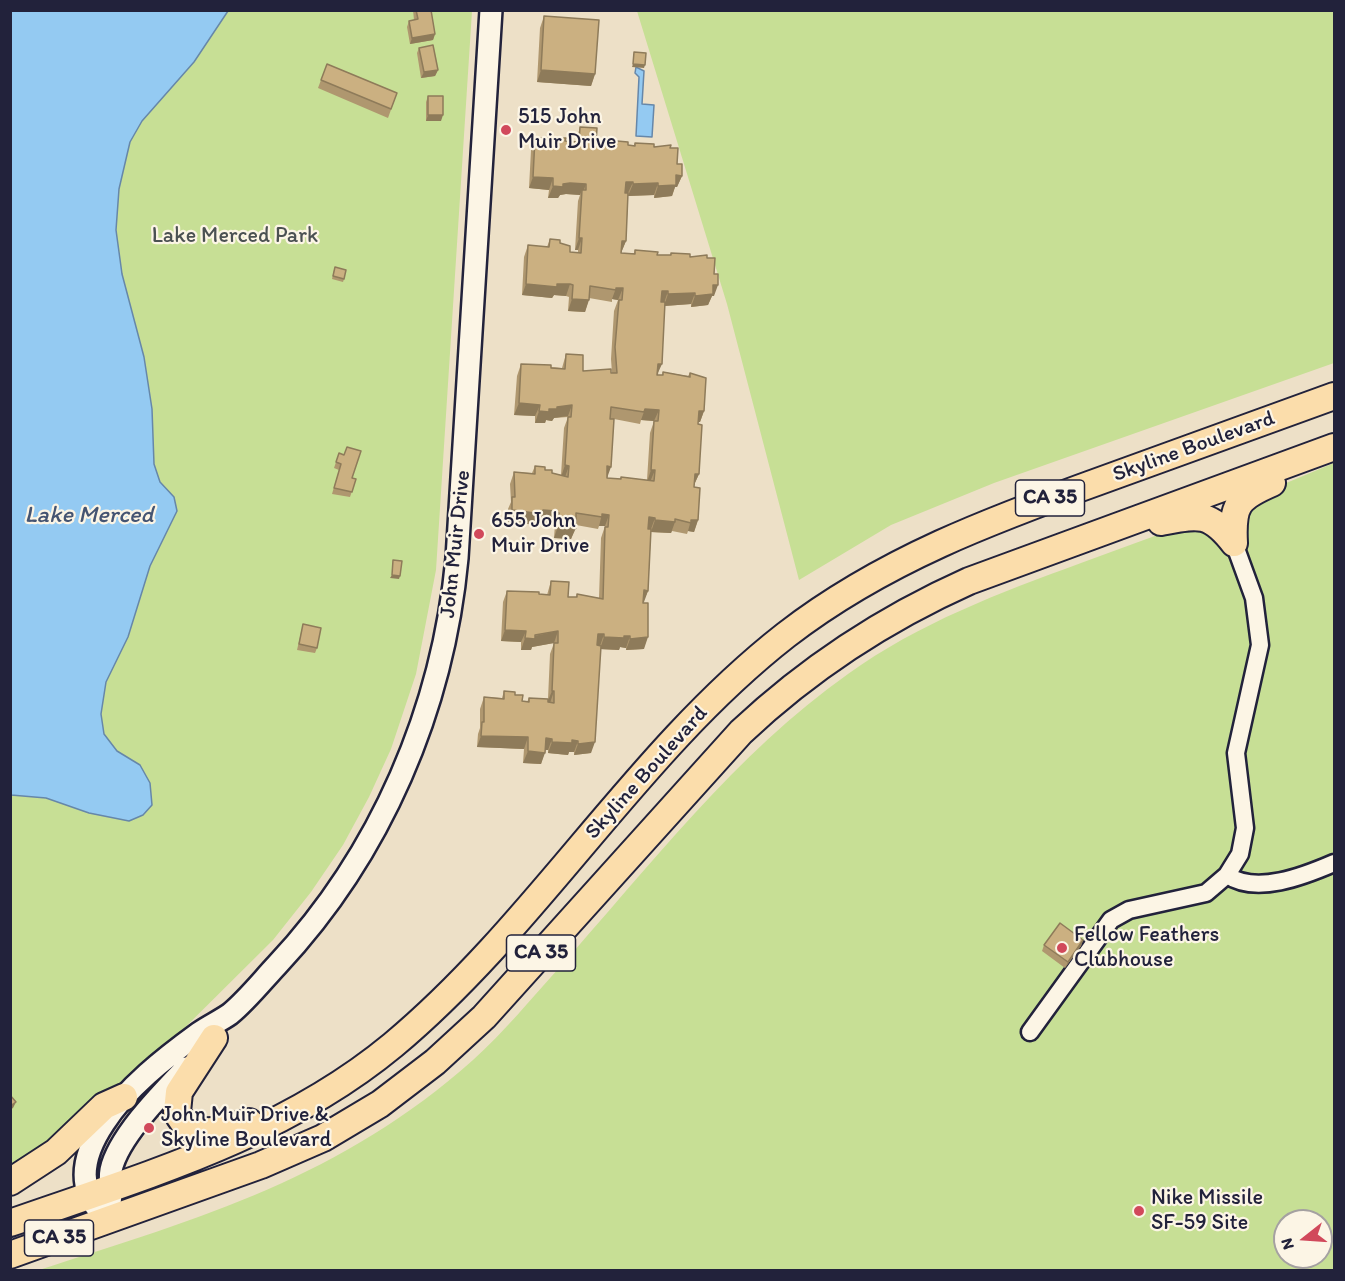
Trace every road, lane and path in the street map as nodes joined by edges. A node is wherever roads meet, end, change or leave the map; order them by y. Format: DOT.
graph roads {
  1 [pos="491,10"];
  2 [pos="1335,396"];
  3 [pos="1335,447"];
  4 [pos="1335,452"];
  5 [pos="1119,525"];
  6 [pos="1234,543"];
  7 [pos="1335,863"];
  8 [pos="1227,875"];
  9 [pos="229,1014"];
  10 [pos="1030,1032"];
  11 [pos="214,1038"];
  12 [pos="124,1097"];
  13 [pos="304,1106"];
  14 [pos="10,1182"];
  15 [pos="113,1187"];
  16 [pos="89,1195"];
  17 [pos="107,1221"];
  18 [pos="10,1223"];
  19 [pos="10,1255"];
  1 -- 9 [label="street, John Muir Drive"];
  2 -- 13 [label="main road, Skyline Boulevard / CA 35"];
  3 -- 5 [label="main road, Skyline Boulevard / CA 35"];
  4 -- 6 [label="main road"];
  5 -- 6 [label="main road"];
  5 -- 17 [label="main road, Skyline Boulevard / CA 35"];
  6 -- 8 [label="street"];
  7 -- 8 [label="street"];
  8 -- 10 [label="street"];
  9 -- 11 [label="street, John Muir Drive"];
  9 -- 12 [label="street, John Muir Drive"];
  11 -- 13 [label="main road"];
  11 -- 15 [label="street, John Muir Drive"];
  12 -- 14 [label="main road"];
  12 -- 16 [label="street, John Muir Drive"];
  13 -- 15 [label="main road, Skyline Boulevard / CA 35"];
  15 -- 16 [label="main road, Skyline Boulevard / CA 35"];
  15 -- 17 [label="street, John Muir Drive"];
  16 -- 17 [label="street, John Muir Drive"];
  16 -- 18 [label="main road, Skyline Boulevard / CA 35"];
  17 -- 19 [label="main road, Skyline Boulevard / CA 35"];
}
